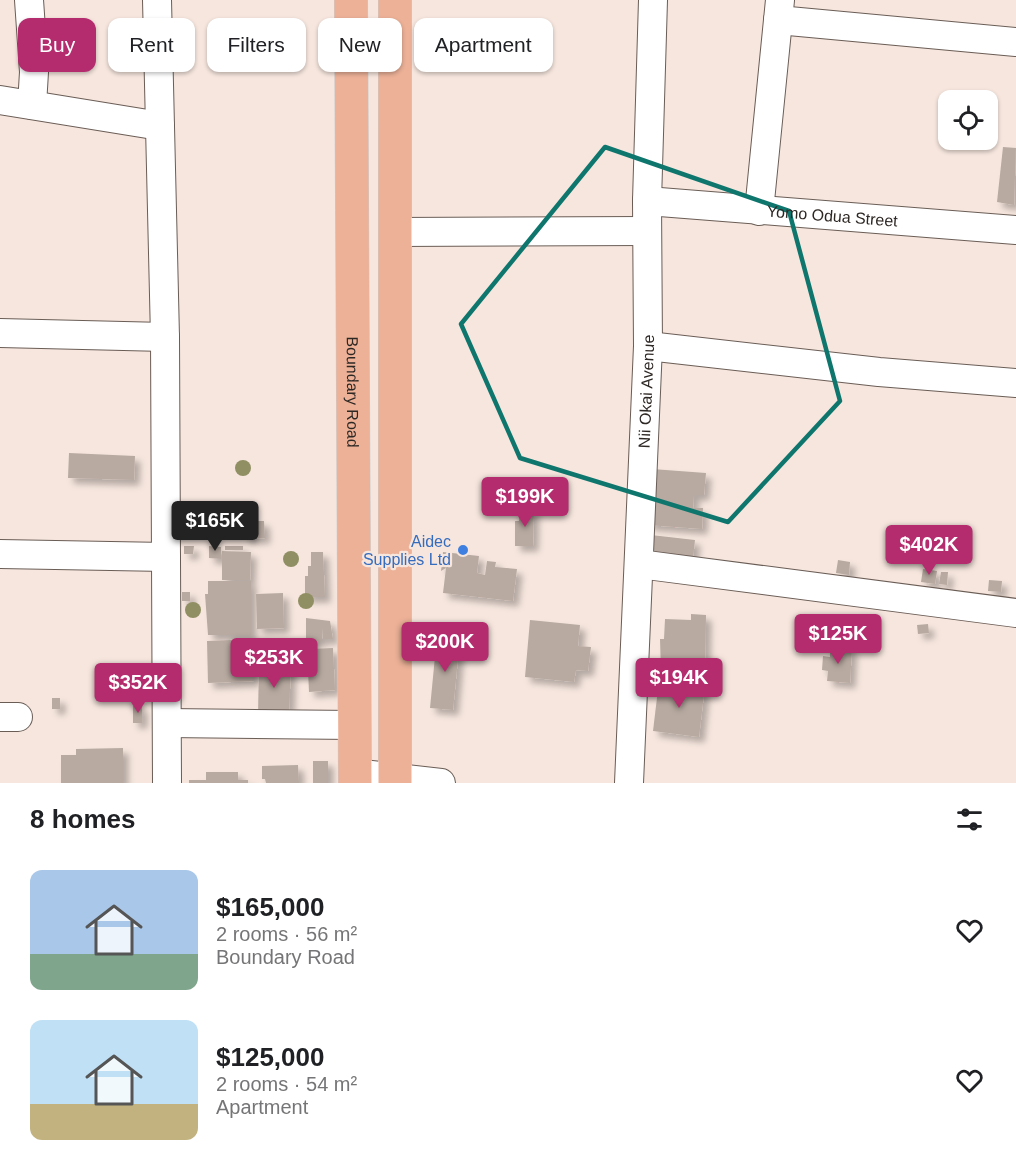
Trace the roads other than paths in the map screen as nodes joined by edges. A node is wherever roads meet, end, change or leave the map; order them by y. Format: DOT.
graph roads {
  1 [pos="29,0"];
  2 [pos="157,0"];
  3 [pos="351,0"];
  4 [pos="395,0"];
  5 [pos="653,0"];
  6 [pos="779,10"];
  7 [pos="1016,42"];
  8 [pos="0,100"];
  9 [pos="32,105"];
  10 [pos="160,126"];
  11 [pos="647,201"];
  12 [pos="759,211"];
  13 [pos="1016,230"];
  14 [pos="647,231"];
  15 [pos="394,232"];
  16 [pos="0,333"];
  17 [pos="165,337"];
  18 [pos="648,346"];
  19 [pos="1016,384"];
  20 [pos="0,554"];
  21 [pos="166,557"];
  22 [pos="639,564"];
  23 [pos="1016,613"];
  24 [pos="167,723"];
  25 [pos="354,725"];
  26 [pos="354,778"];
  27 [pos="395,780"];
  28 [pos="167,783"];
  29 [pos="441,783"];
  30 [pos="628,783"];
  1 -- 9 [label="street"];
  2 -- 10 [label="street"];
  3 -- 25 [label="main road, Boundary Road"];
  4 -- 15 [label="main road"];
  5 -- 11 [label="street, Nii Okai Avenue"];
  6 -- 7 [label="street"];
  6 -- 12 [label="street"];
  8 -- 9 [label="street"];
  9 -- 10 [label="street"];
  10 -- 17 [label="street"];
  11 -- 12 [label="street, Yomo Odua Street"];
  11 -- 14 [label="street, Nii Okai Avenue"];
  12 -- 13 [label="street, Yomo Odua Street"];
  14 -- 15 [label="street"];
  14 -- 18 [label="street, Nii Okai Avenue"];
  15 -- 27 [label="main road"];
  16 -- 17 [label="street"];
  17 -- 21 [label="street"];
  18 -- 19 [label="street"];
  18 -- 22 [label="street, Nii Okai Avenue"];
  20 -- 21 [label="street"];
  21 -- 24 [label="street"];
  22 -- 23 [label="street"];
  22 -- 30 [label="street, Nii Okai Avenue"];
  24 -- 25 [label="street"];
  24 -- 28 [label="street"];
  25 -- 26 [label="main road, Boundary Road"];
  26 -- 27 [label="street"];
  27 -- 29 [label="street"];
}
